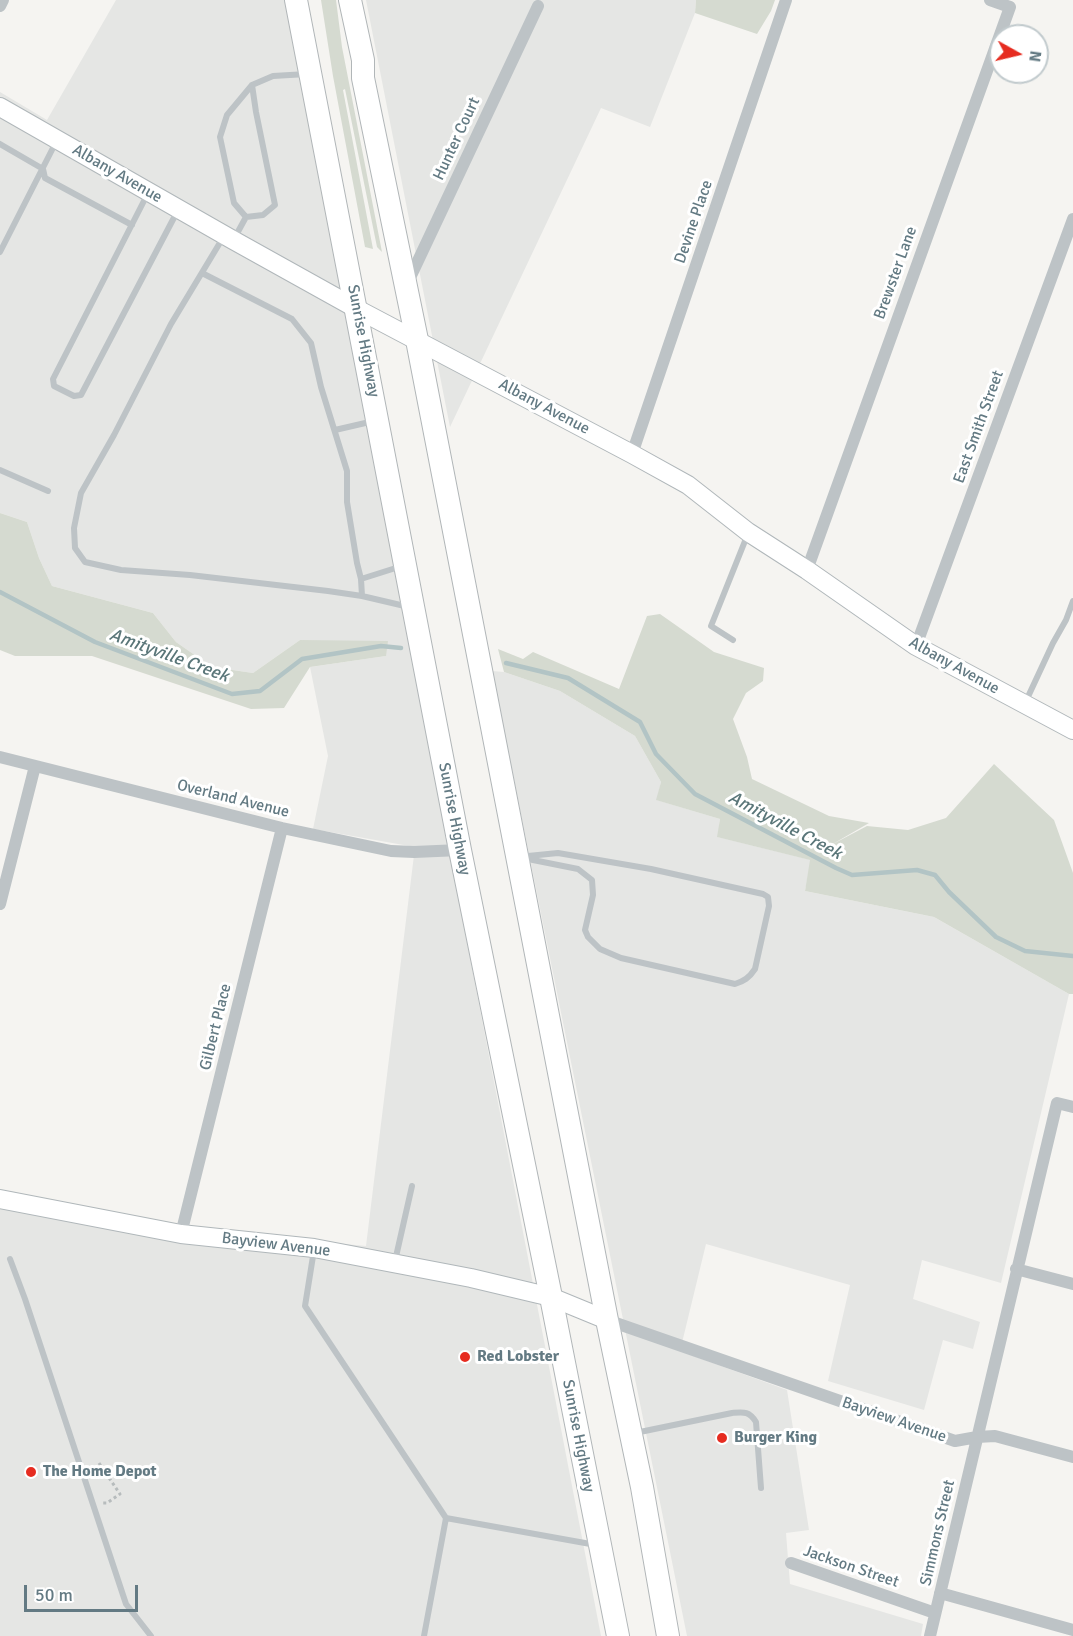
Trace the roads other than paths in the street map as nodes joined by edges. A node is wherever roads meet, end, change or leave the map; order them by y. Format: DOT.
graph roads {
  1 [pos="3,0"];
  2 [pos="296,0"];
  3 [pos="350,0"];
  4 [pos="786,0"];
  5 [pos="990,0"];
  6 [pos="0,6"];
  7 [pos="538,6"];
  8 [pos="310,74"];
  9 [pos="252,85"];
  10 [pos="1,109"];
  11 [pos="57,140"];
  12 [pos="0,144"];
  13 [pos="43,169"];
  14 [pos="148,192"];
  15 [pos="179,209"];
  16 [pos="246,216"];
  17 [pos="1073,219"];
  18 [pos="132,225"];
  19 [pos="229,238"];
  20 [pos="0,252"];
  21 [pos="202,273"];
  22 [pos="406,286"];
  23 [pos="357,309"];
  24 [pos="417,340"];
  25 [pos="378,420"];
  26 [pos="335,430"];
  27 [pos="632,454"];
  28 [pos="0,470"];
  29 [pos="48,491"];
  30 [pos="748,532"];
  31 [pos="405,565"];
  32 [pos="807,570"];
  33 [pos="361,579"];
  34 [pos="362,596"];
  35 [pos="1073,601"];
  36 [pos="414,608"];
  37 [pos="1066,620"];
  38 [pos="1073,624"];
  39 [pos="733,640"];
  40 [pos="916,646"];
  41 [pos="1024,704"];
  42 [pos="1073,730"];
  43 [pos="0,757"];
  44 [pos="35,766"];
  45 [pos="282,828"];
  46 [pos="460,850"];
  47 [pos="518,857"];
  48 [pos="0,904"];
  49 [pos="1073,1107"];
  50 [pos="412,1186"];
  51 [pos="0,1199"];
  52 [pos="180,1234"];
  53 [pos="314,1248"];
  54 [pos="10,1259"];
  55 [pos="394,1264"];
  56 [pos="1016,1269"];
  57 [pos="1073,1284"];
  58 [pos="551,1297"];
  59 [pos="607,1320"];
  60 [pos="631,1434"];
  61 [pos="978,1437"];
  62 [pos="1073,1457"];
  63 [pos="761,1488"];
  64 [pos="446,1518"];
  65 [pos="600,1546"];
  66 [pos="791,1563"];
  67 [pos="940,1593"];
  68 [pos="935,1613"];
  69 [pos="1073,1630"];
  70 [pos="151,1636"];
  71 [pos="424,1636"];
  72 [pos="618,1636"];
  73 [pos="668,1636"];
  74 [pos="930,1636"];
  1 -- 6 [label="street"];
  2 -- 8 [label="highway, Sunrise Highway"];
  3 -- 22 [label="highway"];
  4 -- 27 [label="street, Devine Place"];
  5 -- 32 [label="street, Brewster Lane"];
  7 -- 22 [label="street, Hunter Court"];
  8 -- 9 [label="lane"];
  8 -- 23 [label="highway, Sunrise Highway"];
  9 -- 16 [label="lane"];
  9 -- 16 [label="lane"];
  10 -- 11 [label="street, Albany Avenue"];
  11 -- 13 [label="lane"];
  11 -- 14 [label="street, Albany Avenue"];
  12 -- 13 [label="lane"];
  13 -- 18 [label="lane"];
  13 -- 20 [label="lane"];
  14 -- 15 [label="street, Albany Avenue"];
  14 -- 18 [label="lane"];
  15 -- 18 [label="lane"];
  15 -- 19 [label="street, Albany Avenue"];
  16 -- 19 [label="lane"];
  17 -- 40 [label="street, East Smith Street"];
  19 -- 21 [label="lane"];
  19 -- 23 [label="street, Albany Avenue"];
  21 -- 26 [label="lane"];
  21 -- 34 [label="lane"];
  22 -- 24 [label="highway"];
  23 -- 24 [label="street, Albany Avenue"];
  23 -- 25 [label="highway, Sunrise Highway"];
  24 -- 27 [label="street, Albany Avenue"];
  24 -- 47 [label="highway"];
  25 -- 26 [label="lane"];
  25 -- 31 [label="highway, Sunrise Highway"];
  26 -- 33 [label="lane"];
  27 -- 30 [label="street, Albany Avenue"];
  28 -- 29 [label="lane"];
  30 -- 32 [label="street, Albany Avenue"];
  30 -- 39 [label="lane"];
  31 -- 33 [label="lane"];
  31 -- 36 [label="highway, Sunrise Highway"];
  32 -- 40 [label="street, Albany Avenue"];
  33 -- 34 [label="lane"];
  34 -- 36 [label="lane"];
  35 -- 37 [label="lane"];
  36 -- 46 [label="highway, Sunrise Highway"];
  37 -- 38 [label="lane"];
  37 -- 41 [label="lane"];
  40 -- 41 [label="street, Albany Avenue"];
  41 -- 42 [label="street, Albany Avenue"];
  43 -- 44 [label="street, Overland Avenue"];
  44 -- 45 [label="street, Overland Avenue"];
  44 -- 48 [label="street"];
  45 -- 46 [label="street, Overland Avenue"];
  45 -- 52 [label="street, Gilbert Place"];
  46 -- 58 [label="highway, Sunrise Highway"];
  47 -- 47 [label="lane"];
  47 -- 59 [label="highway"];
  49 -- 56 [label="street"];
  50 -- 55 [label="lane"];
  51 -- 52 [label="street, Bayview Avenue"];
  52 -- 53 [label="street, Bayview Avenue"];
  53 -- 55 [label="street, Bayview Avenue"];
  53 -- 64 [label="lane"];
  54 -- 70 [label="lane"];
  55 -- 58 [label="street, Bayview Avenue"];
  56 -- 57 [label="street"];
  56 -- 61 [label="street"];
  58 -- 59 [label="street, Bayview Avenue"];
  58 -- 65 [label="highway, Sunrise Highway"];
  59 -- 60 [label="highway"];
  59 -- 61 [label="street, Bayview Avenue"];
  60 -- 63 [label="lane"];
  60 -- 73 [label="highway"];
  61 -- 62 [label="street, Bayview Avenue"];
  61 -- 67 [label="street, Simmons Street"];
  64 -- 65 [label="lane"];
  64 -- 71 [label="lane"];
  65 -- 72 [label="highway, Sunrise Highway"];
  66 -- 68 [label="street, Jackson Street"];
  67 -- 68 [label="street, Simmons Street"];
  67 -- 69 [label="street"];
  68 -- 74 [label="street, Simmons Street"];
}
